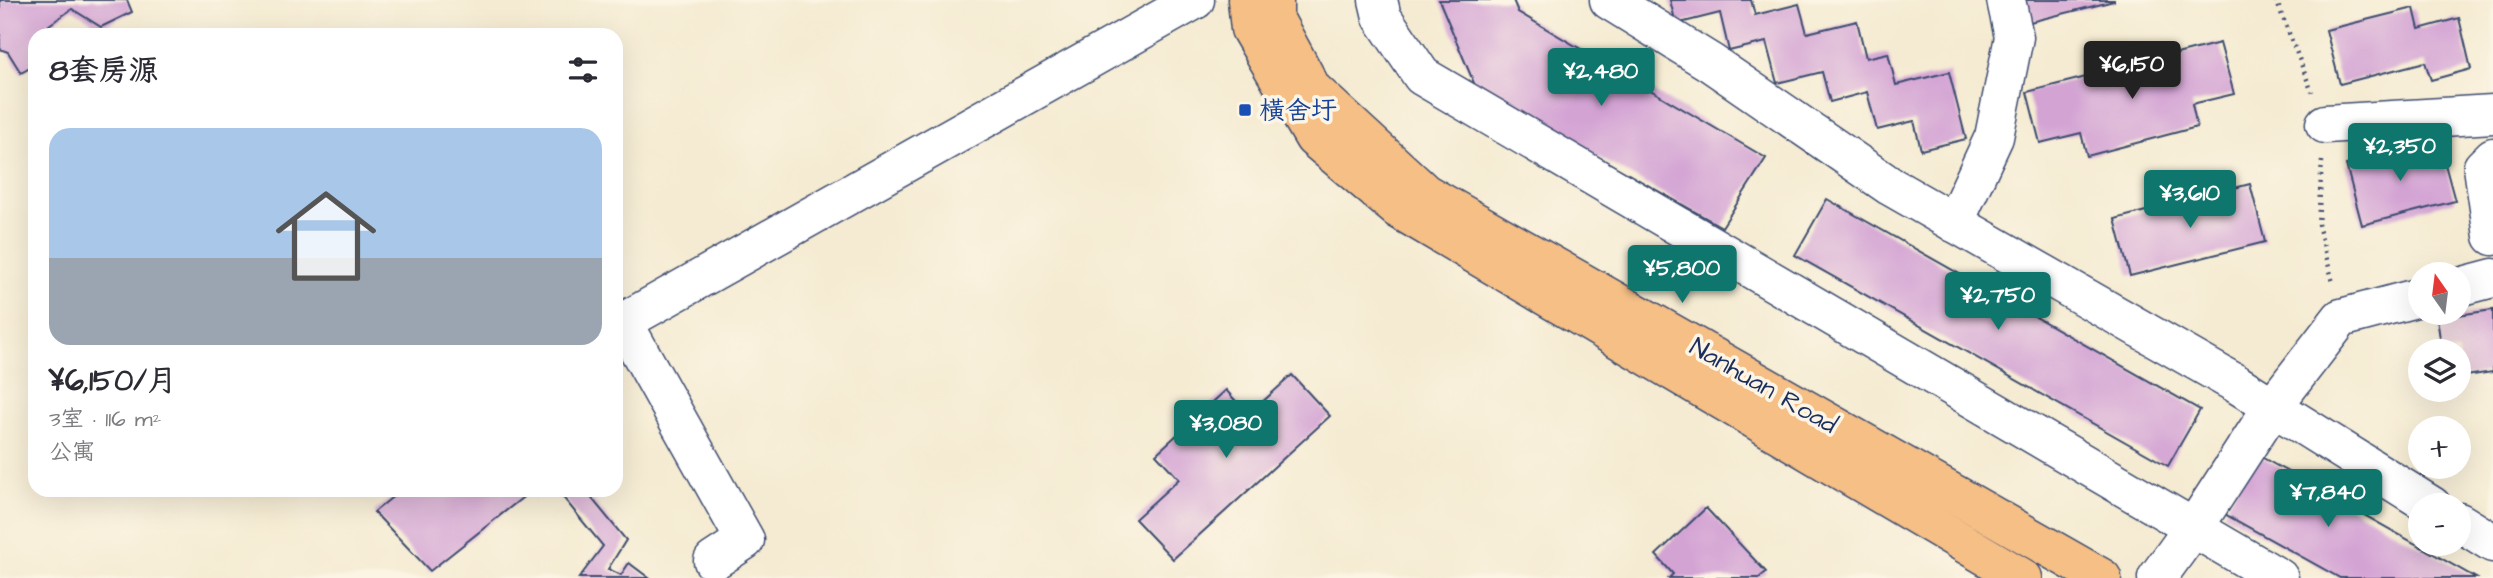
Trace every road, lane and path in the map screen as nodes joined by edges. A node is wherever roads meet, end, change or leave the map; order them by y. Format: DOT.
graph roads {
  1 [pos="1195,0"];
  2 [pos="1248,0"];
  3 [pos="1274,0"];
  4 [pos="1378,0"];
  5 [pos="1609,0"];
  6 [pos="2006,0"];
  7 [pos="2493,114"];
  8 [pos="2325,124"];
  9 [pos="2493,156"];
  10 [pos="1954,223"];
  11 [pos="2493,236"];
  12 [pos="2493,278"];
  13 [pos="2471,284"];
  14 [pos="2408,300"];
  15 [pos="2273,406"];
  16 [pos="2411,493"];
  17 [pos="2193,528"];
  18 [pos="2471,530"];
  19 [pos="2493,544"];
  20 [pos="713,561"];
  21 [pos="2000,572"];
  22 [pos="2102,578"];
  23 [pos="2157,578"];
  24 [pos="2278,578"];
  1 -- 20 [label="lane"];
  2 -- 21 [label="main road, Nanhuan Road"];
  3 -- 22 [label="main road, Nanhuan Road"];
  4 -- 17 [label="lane"];
  5 -- 10 [label="lane"];
  6 -- 10 [label="lane"];
  7 -- 8 [label="lane"];
  9 -- 11 [label="lane"];
  10 -- 15 [label="lane"];
  12 -- 13 [label="lane"];
  14 -- 15 [label="lane"];
  15 -- 16 [label="lane"];
  15 -- 17 [label="lane"];
  17 -- 23 [label="lane"];
  17 -- 24 [label="lane"];
  18 -- 19 [label="lane"];
}
